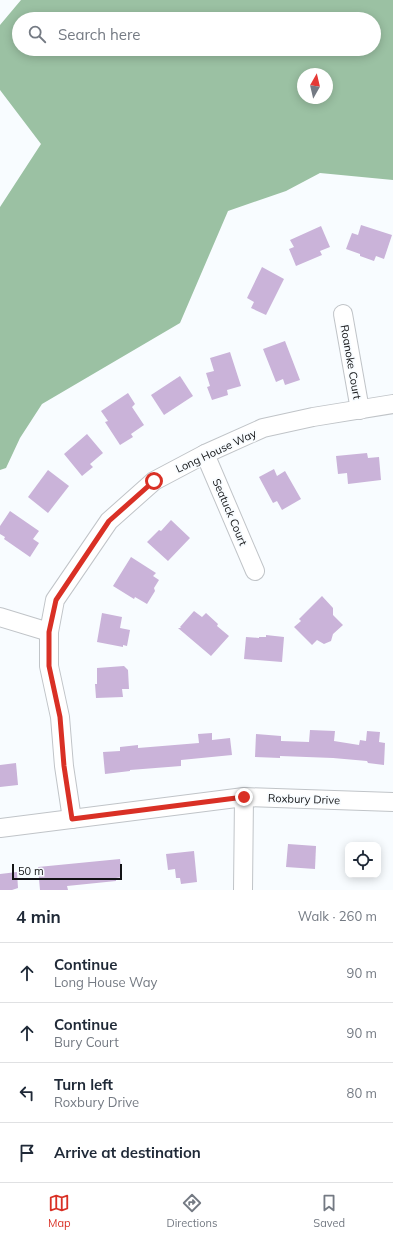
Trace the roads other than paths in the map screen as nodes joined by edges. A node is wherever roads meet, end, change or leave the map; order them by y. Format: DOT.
graph roads {
  1 [pos="343,314"];
  2 [pos="393,404"];
  3 [pos="360,410"];
  4 [pos="205,454"];
  5 [pos="255,571"];
  6 [pos="0,617"];
  7 [pos="49,632"];
  8 [pos="244,797"];
  9 [pos="393,802"];
  10 [pos="72,819"];
  11 [pos="0,828"];
  12 [pos="243,890"];
  1 -- 3 [label="street, Roanoke Court"];
  2 -- 3 [label="street, Long House Way"];
  3 -- 4 [label="street, Long House Way"];
  4 -- 5 [label="street, Seatuck Court"];
  4 -- 7 [label="street, Long House Way"];
  6 -- 7 [label="street"];
  7 -- 10 [label="street, Long House Way"];
  8 -- 9 [label="street, Roxbury Drive"];
  8 -- 10 [label="street, Roxbury Drive"];
  8 -- 12 [label="street"];
  10 -- 11 [label="street, Roxbury Drive"];
}
